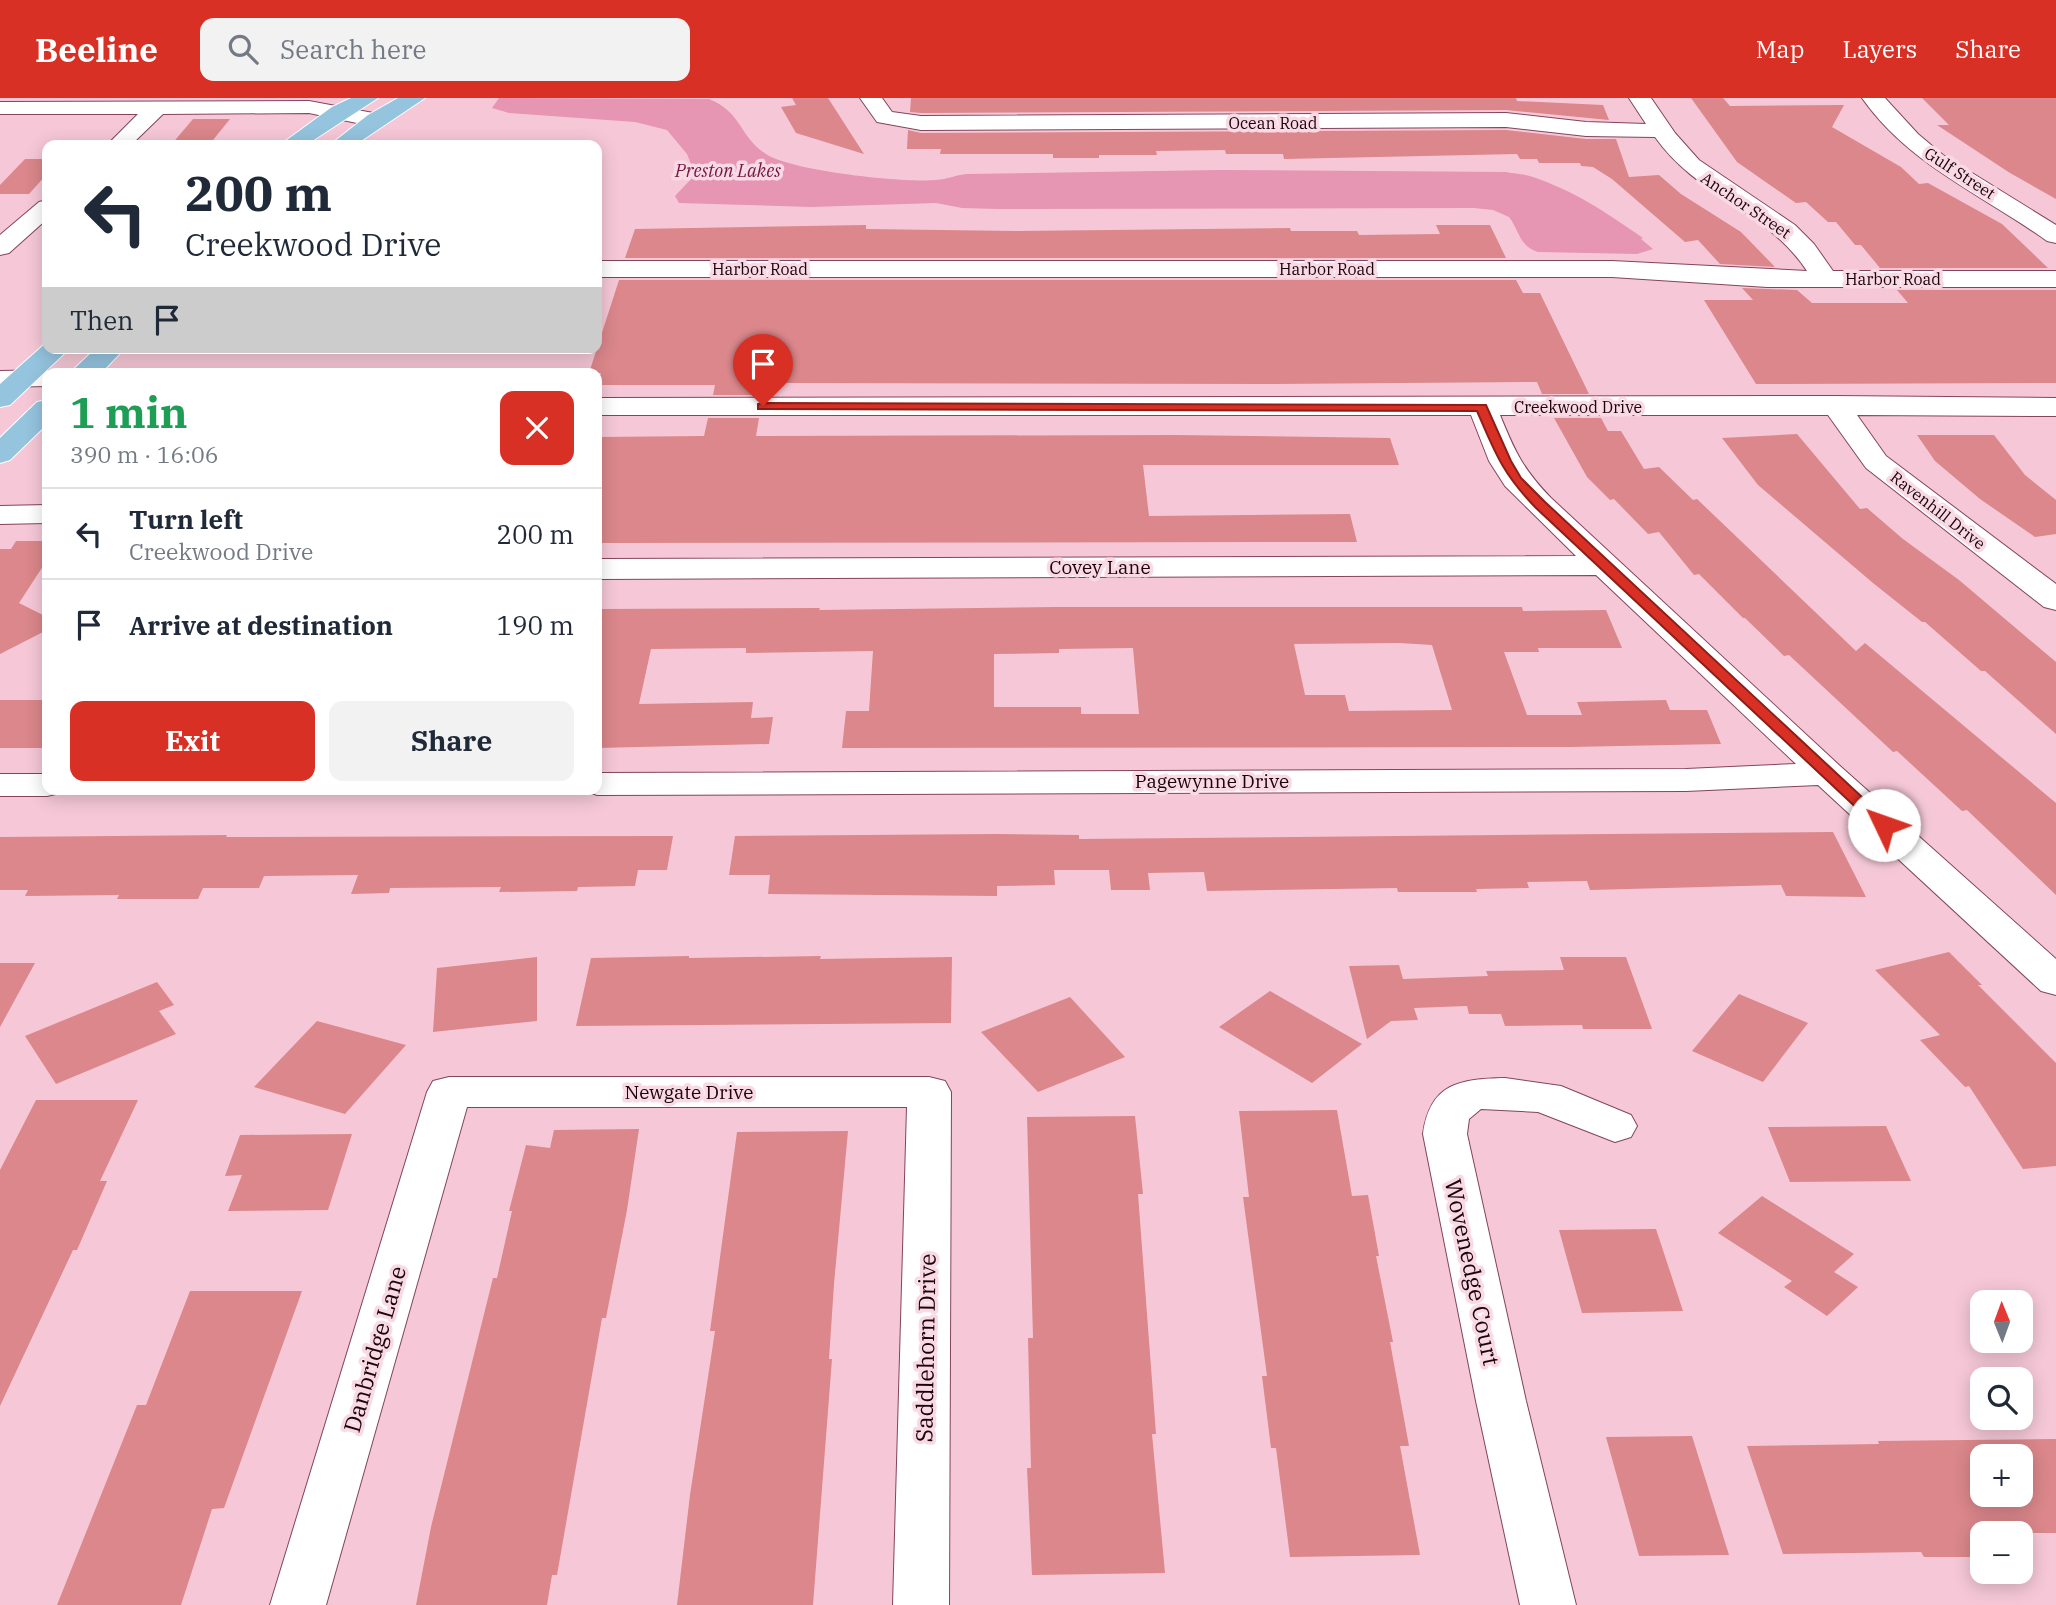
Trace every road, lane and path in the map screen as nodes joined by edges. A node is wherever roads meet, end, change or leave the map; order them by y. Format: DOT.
graph roads {
  1 [pos="367,98"];
  2 [pos="414,98"];
  3 [pos="871,98"];
  4 [pos="1640,98"];
  5 [pos="1873,98"];
  6 [pos="158,107"];
  7 [pos="0,108"];
  8 [pos="340,112"];
  9 [pos="376,120"];
  10 [pos="1662,131"];
  11 [pos="123,140"];
  12 [pos="298,140"];
  13 [pos="348,140"];
  14 [pos="42,211"];
  15 [pos="2056,236"];
  16 [pos="0,248"];
  17 [pos="602,269"];
  18 [pos="1825,279"];
  19 [pos="2056,279"];
  20 [pos="50,354"];
  21 [pos="105,354"];
  22 [pos="90,368"];
  23 [pos="23,378"];
  24 [pos="0,398"];
  25 [pos="1835,405"];
  26 [pos="602,406"];
  27 [pos="1482,407"];
  28 [pos="2056,407"];
  29 [pos="42,413"];
  30 [pos="0,454"];
  31 [pos="42,514"];
  32 [pos="0,515"];
  33 [pos="1602,565"];
  34 [pos="602,569"];
  35 [pos="2056,600"];
  36 [pos="1827,774"];
  37 [pos="602,784"];
  38 [pos="0,785"];
  39 [pos="42,785"];
  40 [pos="2056,982"];
  41 [pos="449,1092"];
  42 [pos="929,1092"];
  43 [pos="1615,1126"];
  44 [pos="298,1605"];
  45 [pos="921,1605"];
  46 [pos="1548,1605"];
  1 -- 8 [label="main road"];
  2 -- 9 [label="main road"];
  3 -- 10 [label="street, Ocean Road"];
  4 -- 10 [label="street, Anchor Street"];
  5 -- 15 [label="street, Gulf Street"];
  6 -- 7 [label="street"];
  6 -- 8 [label="street"];
  6 -- 11 [label="street"];
  8 -- 9 [label="street"];
  8 -- 12 [label="main road"];
  9 -- 13 [label="main road"];
  10 -- 18 [label="street, Anchor Street"];
  14 -- 16 [label="street"];
  17 -- 18 [label="street, Harbor Road"];
  18 -- 19 [label="street, Harbor Road"];
  20 -- 23 [label="main road"];
  21 -- 22 [label="main road"];
  23 -- 24 [label="main road"];
  25 -- 27 [label="street, Creekwood Drive"];
  25 -- 28 [label="street, Creekwood Drive"];
  25 -- 35 [label="street, Ravenhill Drive"];
  26 -- 27 [label="street, Creekwood Drive"];
  27 -- 33 [label="street"];
  29 -- 30 [label="main road"];
  31 -- 32 [label="street"];
  33 -- 34 [label="street, Covey Lane"];
  33 -- 36 [label="street"];
  36 -- 37 [label="street, Pagewynne Drive"];
  36 -- 40 [label="street"];
  38 -- 39 [label="street"];
  41 -- 42 [label="street, Newgate Drive"];
  41 -- 44 [label="street, Danbridge Lane"];
  42 -- 45 [label="street, Saddlehorn Drive"];
  43 -- 46 [label="street, Wovenedge Court"];
}
